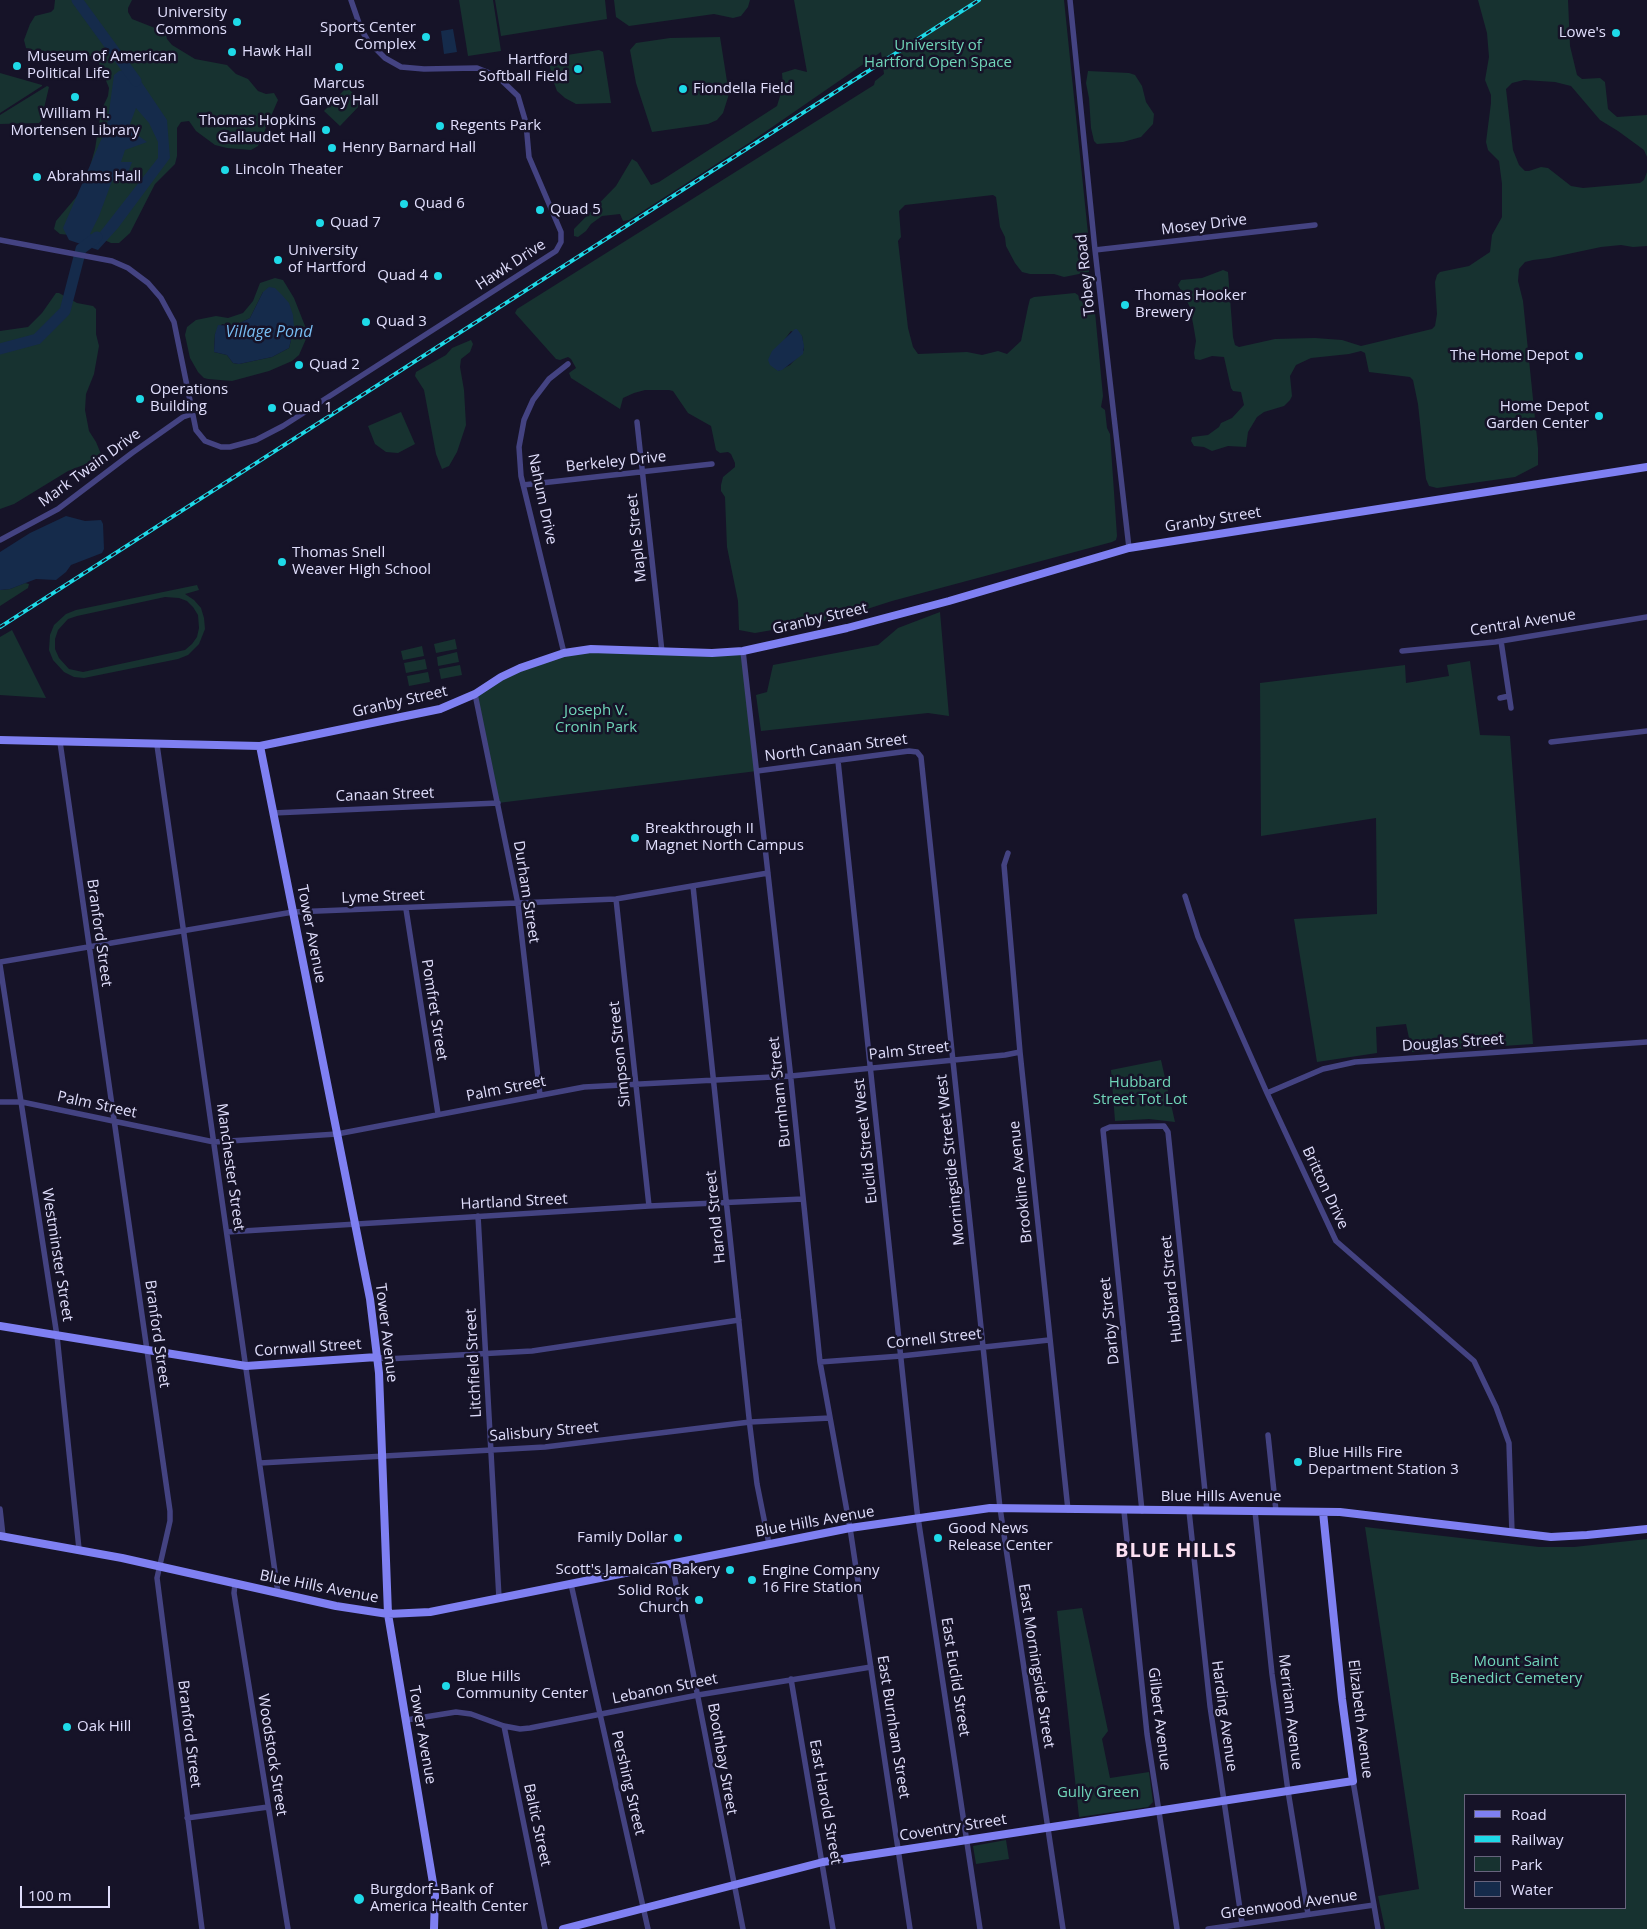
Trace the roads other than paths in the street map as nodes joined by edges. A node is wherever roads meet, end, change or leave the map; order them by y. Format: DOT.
graph roads {
  1 [pos="351,0"];
  2 [pos="1070,0"];
  3 [pos="1316,225"];
  4 [pos="0,240"];
  5 [pos="1095,250"];
  6 [pos="568,364"];
  7 [pos="192,414"];
  8 [pos="637,422"];
  9 [pos="712,464"];
  10 [pos="1647,466"];
  11 [pos="643,472"];
  12 [pos="523,485"];
  13 [pos="0,540"];
  14 [pos="1129,548"];
  15 [pos="1647,617"];
  16 [pos="1501,641"];
  17 [pos="743,651"];
  18 [pos="1402,651"];
  19 [pos="662,652"];
  20 [pos="564,653"];
  21 [pos="475,694"];
  22 [pos="1509,696"];
  23 [pos="1500,698"];
  24 [pos="1511,708"];
  25 [pos="1647,731"];
  26 [pos="0,740"];
  27 [pos="60,742"];
  28 [pos="1551,742"];
  29 [pos="157,745"];
  30 [pos="260,746"];
  31 [pos="917,752"];
  32 [pos="838,761"];
  33 [pos="757,771"];
  34 [pos="498,803"];
  35 [pos="273,813"];
  36 [pos="1008,853"];
  37 [pos="768,872"];
  38 [pos="693,886"];
  39 [pos="1185,896"];
  40 [pos="616,899"];
  41 [pos="518,904"];
  42 [pos="406,909"];
  43 [pos="293,912"];
  44 [pos="183,931"];
  45 [pos="88,947"];
  46 [pos="0,964"];
  47 [pos="1647,1042"];
  48 [pos="1020,1052"];
  49 [pos="954,1059"];
  50 [pos="871,1068"];
  51 [pos="791,1076"];
  52 [pos="714,1080"];
  53 [pos="636,1084"];
  54 [pos="1267,1093"];
  55 [pos="540,1095"];
  56 [pos="0,1102"];
  57 [pos="22,1102"];
  58 [pos="438,1114"];
  59 [pos="114,1122"];
  60 [pos="1103,1130"];
  61 [pos="337,1134"];
  62 [pos="214,1142"];
  63 [pos="803,1199"];
  64 [pos="727,1203"];
  65 [pos="649,1206"];
  66 [pos="478,1216"];
  67 [pos="355,1224"];
  68 [pos="227,1232"];
  69 [pos="739,1320"];
  70 [pos="0,1326"];
  71 [pos="57,1336"];
  72 [pos="1049,1340"];
  73 [pos="983,1347"];
  74 [pos="147,1350"];
  75 [pos="486,1354"];
  76 [pos="901,1356"];
  77 [pos="377,1357"];
  78 [pos="820,1362"];
  79 [pos="246,1366"];
  80 [pos="830,1418"];
  81 [pos="750,1422"];
  82 [pos="1268,1435"];
  83 [pos="491,1450"];
  84 [pos="382,1455"];
  85 [pos="260,1463"];
  86 [pos="0,1508"];
  87 [pos="1000,1508"];
  88 [pos="1068,1510"];
  89 [pos="1124,1511"];
  90 [pos="1142,1511"];
  91 [pos="1189,1511"];
  92 [pos="1207,1511"];
  93 [pos="1255,1511"];
  94 [pos="1276,1511"];
  95 [pos="1323,1512"];
  96 [pos="918,1518"];
  97 [pos="850,1528"];
  98 [pos="1647,1529"];
  99 [pos="1512,1534"];
  100 [pos="1,1536"];
  101 [pos="769,1544"];
  102 [pos="79,1549"];
  103 [pos="672,1564"];
  104 [pos="159,1566"];
  105 [pos="235,1584"];
  106 [pos="572,1584"];
  107 [pos="278,1593"];
  108 [pos="499,1598"];
  109 [pos="388,1614"];
  110 [pos="871,1667"];
  111 [pos="791,1679"];
  112 [pos="698,1695"];
  113 [pos="600,1715"];
  114 [pos="406,1720"];
  115 [pos="504,1726"];
  116 [pos="1353,1781"];
  117 [pos="1288,1791"];
  118 [pos="1224,1801"];
  119 [pos="268,1807"];
  120 [pos="1158,1811"];
  121 [pos="188,1818"];
  122 [pos="1048,1828"];
  123 [pos="966,1840"];
  124 [pos="898,1851"];
  125 [pos="823,1862"];
  126 [pos="733,1886"];
  127 [pos="1374,1905"];
  128 [pos="642,1909"];
  129 [pos="1308,1914"];
  130 [pos="1242,1923"];
  131 [pos="202,1929"];
  132 [pos="288,1929"];
  133 [pos="434,1929"];
  134 [pos="546,1929"];
  135 [pos="563,1929"];
  136 [pos="648,1929"];
  137 [pos="743,1929"];
  138 [pos="833,1929"];
  139 [pos="910,1929"];
  140 [pos="980,1929"];
  141 [pos="1063,1929"];
  142 [pos="1177,1929"];
  143 [pos="1208,1929"];
  144 [pos="1378,1929"];
  1 -- 7 [label="street, Hawk Drive"];
  2 -- 5 [label="street, Tobey Road"];
  3 -- 5 [label="street, Mosey Drive"];
  4 -- 7 [label="street"];
  5 -- 14 [label="street, Tobey Road"];
  6 -- 12 [label="street, Nahum Drive"];
  7 -- 13 [label="street, Mark Twain Drive"];
  8 -- 11 [label="street, Maple Street"];
  9 -- 11 [label="street, Berkeley Drive"];
  10 -- 14 [label="main road, Granby Street"];
  11 -- 12 [label="street, Berkeley Drive"];
  11 -- 19 [label="street, Maple Street"];
  12 -- 20 [label="street, Nahum Drive"];
  14 -- 17 [label="main road, Granby Street"];
  15 -- 16 [label="street, Central Avenue"];
  16 -- 18 [label="street, Central Avenue"];
  16 -- 22 [label="street"];
  17 -- 19 [label="main road, Granby Street"];
  17 -- 33 [label="street, Burnham Street"];
  19 -- 20 [label="main road, Granby Street"];
  20 -- 21 [label="main road, Granby Street"];
  21 -- 30 [label="main road, Granby Street"];
  21 -- 34 [label="street, Durham Street"];
  22 -- 23 [label="street"];
  22 -- 24 [label="street"];
  25 -- 28 [label="street"];
  26 -- 27 [label="main road, Granby Street"];
  27 -- 29 [label="main road, Granby Street"];
  27 -- 45 [label="street, Branford Street"];
  29 -- 30 [label="main road, Granby Street"];
  29 -- 44 [label="street, Manchester Street"];
  30 -- 35 [label="main road, Tower Avenue"];
  31 -- 32 [label="street, North Canaan Street"];
  31 -- 49 [label="street, Morningside Street West"];
  32 -- 33 [label="street, North Canaan Street"];
  32 -- 50 [label="street, Euclid Street West"];
  33 -- 37 [label="street, Burnham Street"];
  34 -- 35 [label="street, Canaan Street"];
  34 -- 41 [label="street, Durham Street"];
  35 -- 43 [label="main road, Tower Avenue"];
  36 -- 48 [label="street, Brookline Avenue"];
  37 -- 38 [label="street, Lyme Street"];
  37 -- 51 [label="street, Burnham Street"];
  38 -- 40 [label="street, Lyme Street"];
  38 -- 52 [label="street, Harold Street"];
  39 -- 54 [label="street, Britton Drive"];
  40 -- 41 [label="street, Lyme Street"];
  40 -- 53 [label="street, Simpson Street"];
  41 -- 42 [label="street, Lyme Street"];
  41 -- 55 [label="street, Durham Street"];
  42 -- 43 [label="street, Lyme Street"];
  42 -- 58 [label="street, Pomfret Street"];
  43 -- 44 [label="street, Lyme Street"];
  43 -- 61 [label="main road, Tower Avenue"];
  44 -- 45 [label="street, Lyme Street"];
  44 -- 62 [label="street, Manchester Street"];
  45 -- 46 [label="street, Lyme Street"];
  45 -- 59 [label="street, Branford Street"];
  46 -- 57 [label="street, Westminster Street"];
  47 -- 54 [label="street, Douglas Street"];
  48 -- 49 [label="street, Palm Street"];
  48 -- 72 [label="street, Brookline Avenue"];
  49 -- 50 [label="street, Palm Street"];
  49 -- 73 [label="street, Morningside Street West"];
  50 -- 51 [label="street, Palm Street"];
  50 -- 76 [label="street, Euclid Street West"];
  51 -- 52 [label="street, Palm Street"];
  51 -- 63 [label="street, Burnham Street"];
  52 -- 53 [label="street, Palm Street"];
  52 -- 64 [label="street, Harold Street"];
  53 -- 55 [label="street, Palm Street"];
  53 -- 65 [label="street, Simpson Street"];
  54 -- 99 [label="street, Britton Drive"];
  55 -- 58 [label="street, Palm Street"];
  56 -- 57 [label="street, Palm Street"];
  57 -- 59 [label="street, Palm Street"];
  57 -- 71 [label="street, Westminster Street"];
  58 -- 61 [label="street, Palm Street"];
  59 -- 62 [label="street, Palm Street"];
  59 -- 74 [label="street, Branford Street"];
  60 -- 90 [label="street, Darby Street"];
  60 -- 92 [label="street, Hubbard Street"];
  61 -- 62 [label="street, Palm Street"];
  61 -- 67 [label="main road, Tower Avenue"];
  62 -- 68 [label="street, Manchester Street"];
  63 -- 64 [label="street, Hartland Street"];
  63 -- 78 [label="street, Burnham Street"];
  64 -- 65 [label="street, Hartland Street"];
  64 -- 69 [label="street, Harold Street"];
  65 -- 66 [label="street, Hartland Street"];
  66 -- 67 [label="street, Hartland Street"];
  66 -- 75 [label="street, Litchfield Street"];
  67 -- 68 [label="street, Hartland Street"];
  67 -- 77 [label="main road, Tower Avenue"];
  68 -- 79 [label="street, Manchester Street"];
  69 -- 75 [label="street, Cornwall Street"];
  69 -- 81 [label="street, Harold Street"];
  70 -- 71 [label="main road, Cornwall Street"];
  71 -- 74 [label="main road, Cornwall Street"];
  71 -- 102 [label="street, Westminster Street"];
  72 -- 73 [label="street, Cornell Street"];
  72 -- 88 [label="street, Brookline Avenue"];
  73 -- 76 [label="street, Cornell Street"];
  73 -- 87 [label="street, Morningside Street West"];
  74 -- 79 [label="main road, Cornwall Street"];
  74 -- 104 [label="street, Branford Street"];
  75 -- 77 [label="street, Cornwall Street"];
  75 -- 83 [label="street, Litchfield Street"];
  76 -- 78 [label="street, Cornell Street"];
  76 -- 96 [label="street, Euclid Street West"];
  77 -- 79 [label="main road, Cornwall Street"];
  77 -- 84 [label="main road, Tower Avenue"];
  78 -- 80 [label="street, Burnham Street"];
  79 -- 85 [label="street, Manchester Street"];
  80 -- 81 [label="street, Salisbury Street"];
  80 -- 97 [label="street, Burnham Street"];
  81 -- 83 [label="street, Salisbury Street"];
  81 -- 101 [label="street, Harold Street"];
  82 -- 94 [label="street"];
  83 -- 84 [label="street, Salisbury Street"];
  83 -- 108 [label="street, Litchfield Street"];
  84 -- 85 [label="street, Salisbury Street"];
  84 -- 109 [label="main road, Tower Avenue"];
  85 -- 107 [label="street, Manchester Street"];
  86 -- 100 [label="street"];
  87 -- 88 [label="main road, Blue Hills Avenue"];
  87 -- 96 [label="main road, Blue Hills Avenue"];
  87 -- 122 [label="street, East Morningside Street"];
  88 -- 89 [label="main road, Blue Hills Avenue"];
  89 -- 90 [label="main road, Blue Hills Avenue"];
  89 -- 120 [label="street, Gilbert Avenue"];
  90 -- 91 [label="main road, Blue Hills Avenue"];
  91 -- 92 [label="main road, Blue Hills Avenue"];
  91 -- 118 [label="street, Harding Avenue"];
  92 -- 93 [label="main road, Blue Hills Avenue"];
  93 -- 94 [label="main road, Blue Hills Avenue"];
  93 -- 117 [label="street, Merriam Avenue"];
  94 -- 95 [label="main road, Blue Hills Avenue"];
  95 -- 99 [label="main road, Blue Hills Avenue"];
  95 -- 116 [label="main road, Elizabeth Avenue"];
  96 -- 97 [label="main road, Blue Hills Avenue"];
  96 -- 123 [label="street, East Euclid Street"];
  97 -- 101 [label="main road, Blue Hills Avenue"];
  97 -- 110 [label="street, East Burnham Street"];
  98 -- 99 [label="main road, Blue Hills Avenue"];
  100 -- 102 [label="main road, Blue Hills Avenue"];
  101 -- 103 [label="main road, Blue Hills Avenue"];
  102 -- 104 [label="main road, Blue Hills Avenue"];
  103 -- 106 [label="main road, Blue Hills Avenue"];
  103 -- 112 [label="street, Boothbay Street"];
  104 -- 105 [label="main road, Blue Hills Avenue"];
  104 -- 121 [label="street, Branford Street"];
  105 -- 107 [label="main road, Blue Hills Avenue"];
  105 -- 119 [label="street, Woodstock Street"];
  106 -- 108 [label="main road, Blue Hills Avenue"];
  106 -- 113 [label="street, Pershing Street"];
  107 -- 109 [label="main road, Blue Hills Avenue"];
  108 -- 109 [label="main road, Blue Hills Avenue"];
  109 -- 114 [label="main road, Tower Avenue"];
  110 -- 111 [label="street, Lebanon Street"];
  110 -- 124 [label="street, East Burnham Street"];
  111 -- 112 [label="street, Lebanon Street"];
  111 -- 125 [label="street, East Harold Street"];
  112 -- 113 [label="street, Lebanon Street"];
  112 -- 126 [label="street, Boothbay Street"];
  113 -- 115 [label="street, Lebanon Street"];
  113 -- 128 [label="street, Pershing Street"];
  114 -- 115 [label="street, Lebanon Street"];
  114 -- 133 [label="main road, Tower Avenue"];
  115 -- 134 [label="street, Baltic Street"];
  116 -- 117 [label="main road, Coventry Street"];
  116 -- 127 [label="street, Elizabeth Avenue"];
  117 -- 118 [label="main road, Coventry Street"];
  117 -- 129 [label="street, Merriam Avenue"];
  118 -- 120 [label="main road, Coventry Street"];
  118 -- 130 [label="street, Harding Avenue"];
  119 -- 121 [label="street"];
  119 -- 132 [label="street, Woodstock Street"];
  120 -- 122 [label="main road, Coventry Street"];
  120 -- 142 [label="street, Gilbert Avenue"];
  121 -- 131 [label="street, Branford Street"];
  122 -- 123 [label="main road, Coventry Street"];
  122 -- 141 [label="street, East Morningside Street"];
  123 -- 124 [label="main road, Coventry Street"];
  123 -- 140 [label="street, East Euclid Street"];
  124 -- 125 [label="main road, Coventry Street"];
  124 -- 139 [label="street, East Burnham Street"];
  125 -- 126 [label="main road, Coventry Street"];
  125 -- 138 [label="street, East Harold Street"];
  126 -- 128 [label="main road, Coventry Street"];
  126 -- 137 [label="street, Boothbay Street"];
  127 -- 129 [label="street, Greenwood Avenue"];
  127 -- 144 [label="street, Elizabeth Avenue"];
  128 -- 135 [label="main road, Coventry Street"];
  128 -- 136 [label="street, Pershing Street"];
  129 -- 130 [label="street, Greenwood Avenue"];
  130 -- 143 [label="street, Greenwood Avenue"];
}
